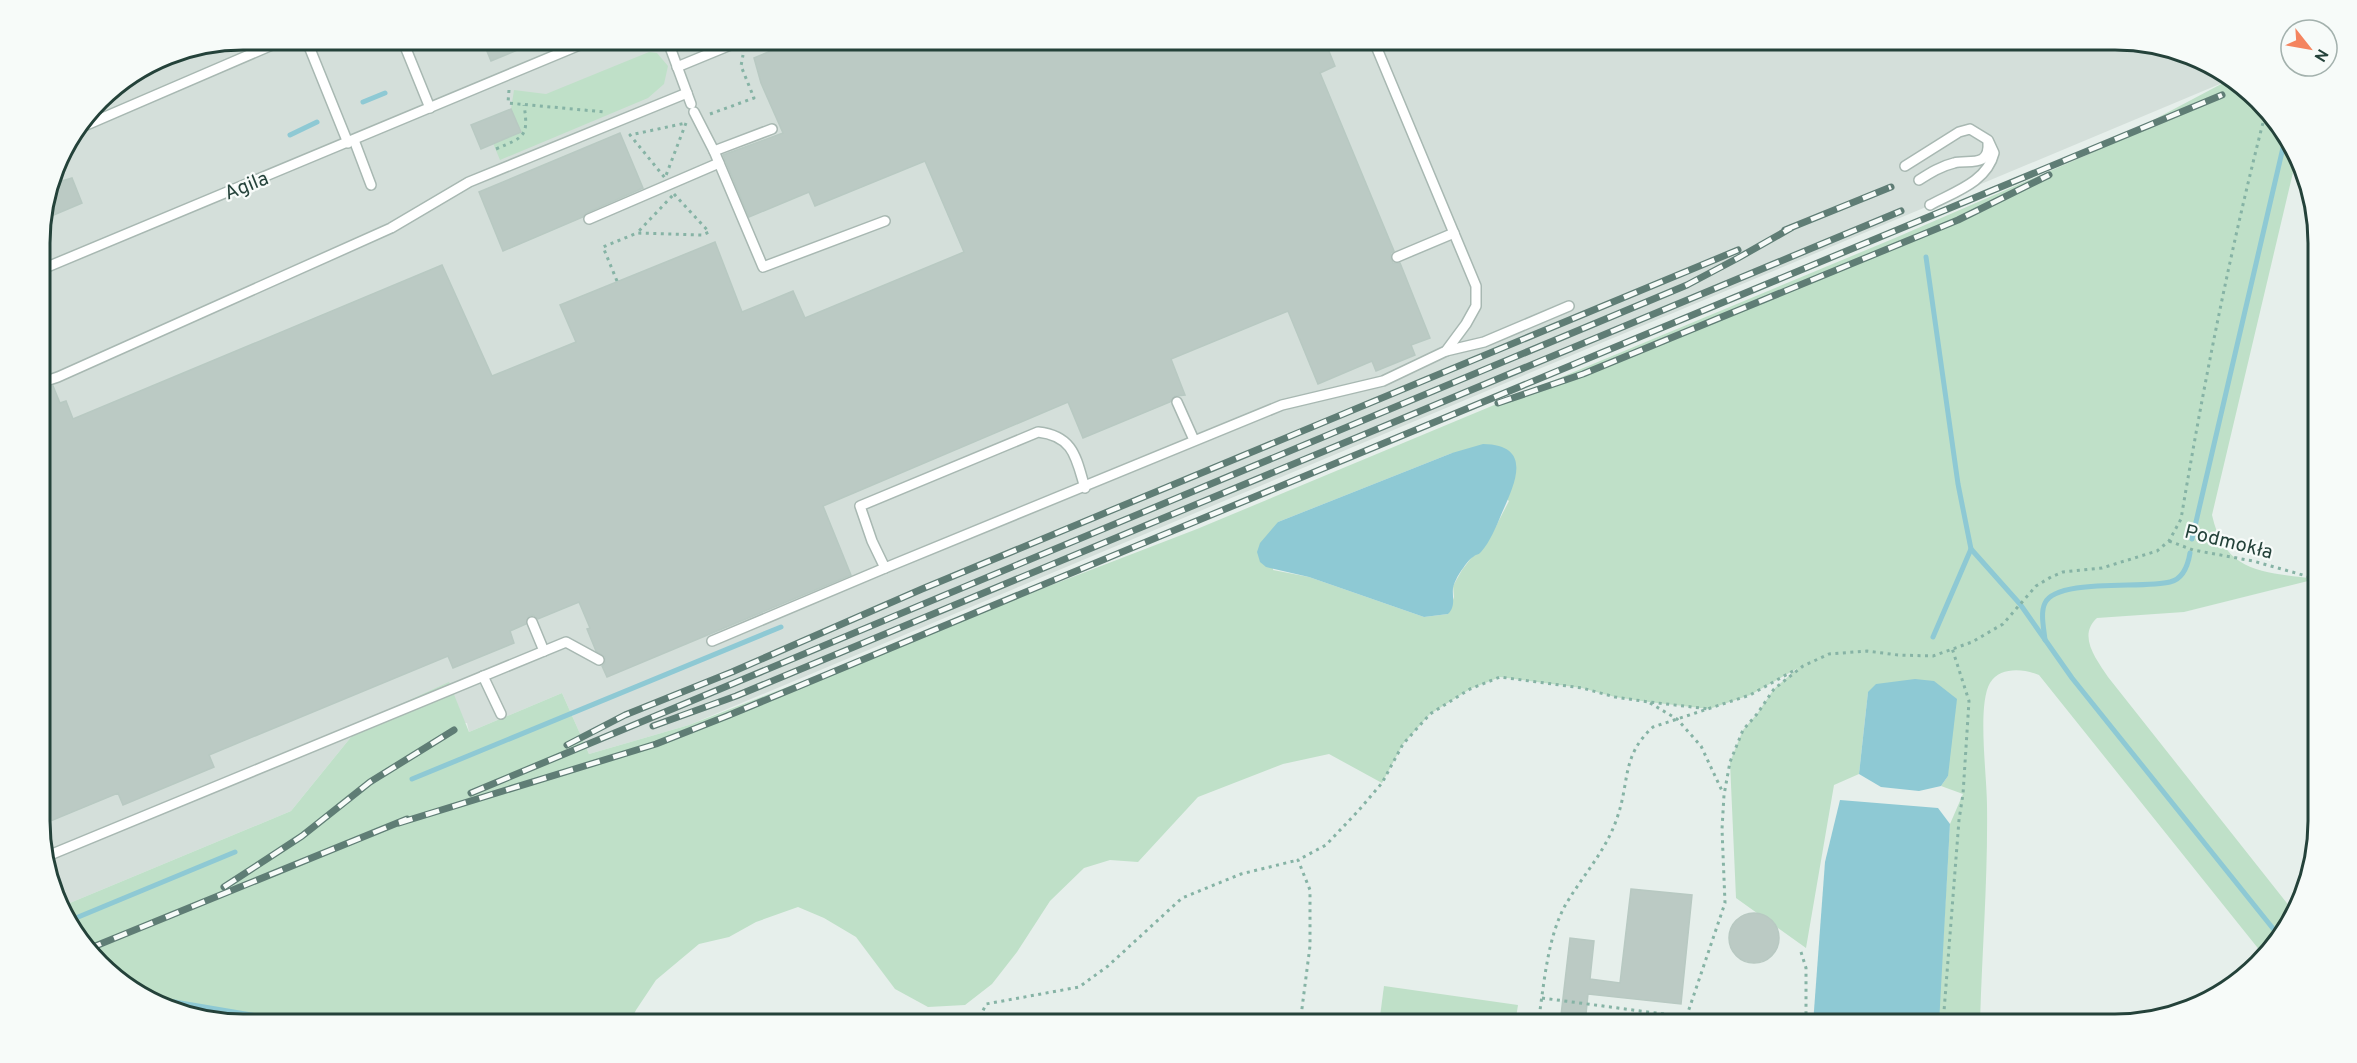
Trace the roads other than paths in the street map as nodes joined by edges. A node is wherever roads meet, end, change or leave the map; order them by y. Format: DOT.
graph roads {
  1 [pos="260,50"];
  2 [pos="311,50"];
  3 [pos="406,50"];
  4 [pos="567,50"];
  5 [pos="671,50"];
  6 [pos="719,50"];
  7 [pos="1378,50"];
  8 [pos="677,68"];
  9 [pos="687,93"];
  10 [pos="430,108"];
  11 [pos="91,123"];
  12 [pos="772,129"];
  13 [pos="1988,140"];
  14 [pos="351,141"];
  15 [pos="714,151"];
  16 [pos="719,162"];
  17 [pos="1905,165"];
  18 [pos="1919,180"];
  19 [pos="371,185"];
  20 [pos="1930,205"];
  21 [pos="589,219"];
  22 [pos="885,221"];
  23 [pos="1454,233"];
  24 [pos="1397,257"];
  25 [pos="50,266"];
  26 [pos="1569,306"];
  27 [pos="1446,351"];
  28 [pos="50,380"];
  29 [pos="1177,402"];
  30 [pos="1194,440"];
  31 [pos="1085,488"];
  32 [pos="885,568"];
  33 [pos="532,622"];
  34 [pos="712,641"];
  35 [pos="544,651"];
  36 [pos="599,660"];
  37 [pos="483,676"];
  38 [pos="501,714"];
  39 [pos="53,854"];
  1 -- 11 [label="lane"];
  2 -- 14 [label="lane"];
  3 -- 10 [label="lane"];
  4 -- 10 [label="lane, Agila"];
  5 -- 8 [label="lane"];
  6 -- 8 [label="lane"];
  7 -- 23 [label="lane"];
  8 -- 9 [label="lane"];
  9 -- 15 [label="lane"];
  9 -- 28 [label="lane"];
  10 -- 14 [label="lane, Agila"];
  12 -- 15 [label="lane"];
  13 -- 17 [label="lane"];
  13 -- 18 [label="lane"];
  13 -- 20 [label="lane"];
  14 -- 19 [label="lane"];
  14 -- 25 [label="lane, Agila"];
  15 -- 16 [label="lane"];
  16 -- 21 [label="lane"];
  16 -- 22 [label="lane"];
  23 -- 24 [label="lane"];
  23 -- 27 [label="lane"];
  26 -- 27 [label="lane"];
  27 -- 30 [label="lane"];
  29 -- 30 [label="lane"];
  30 -- 31 [label="lane"];
  31 -- 32 [label="lane"];
  31 -- 32 [label="lane"];
  32 -- 34 [label="lane"];
  33 -- 35 [label="lane"];
  35 -- 36 [label="lane"];
  35 -- 37 [label="lane"];
  37 -- 38 [label="lane"];
  37 -- 39 [label="lane"];
}
